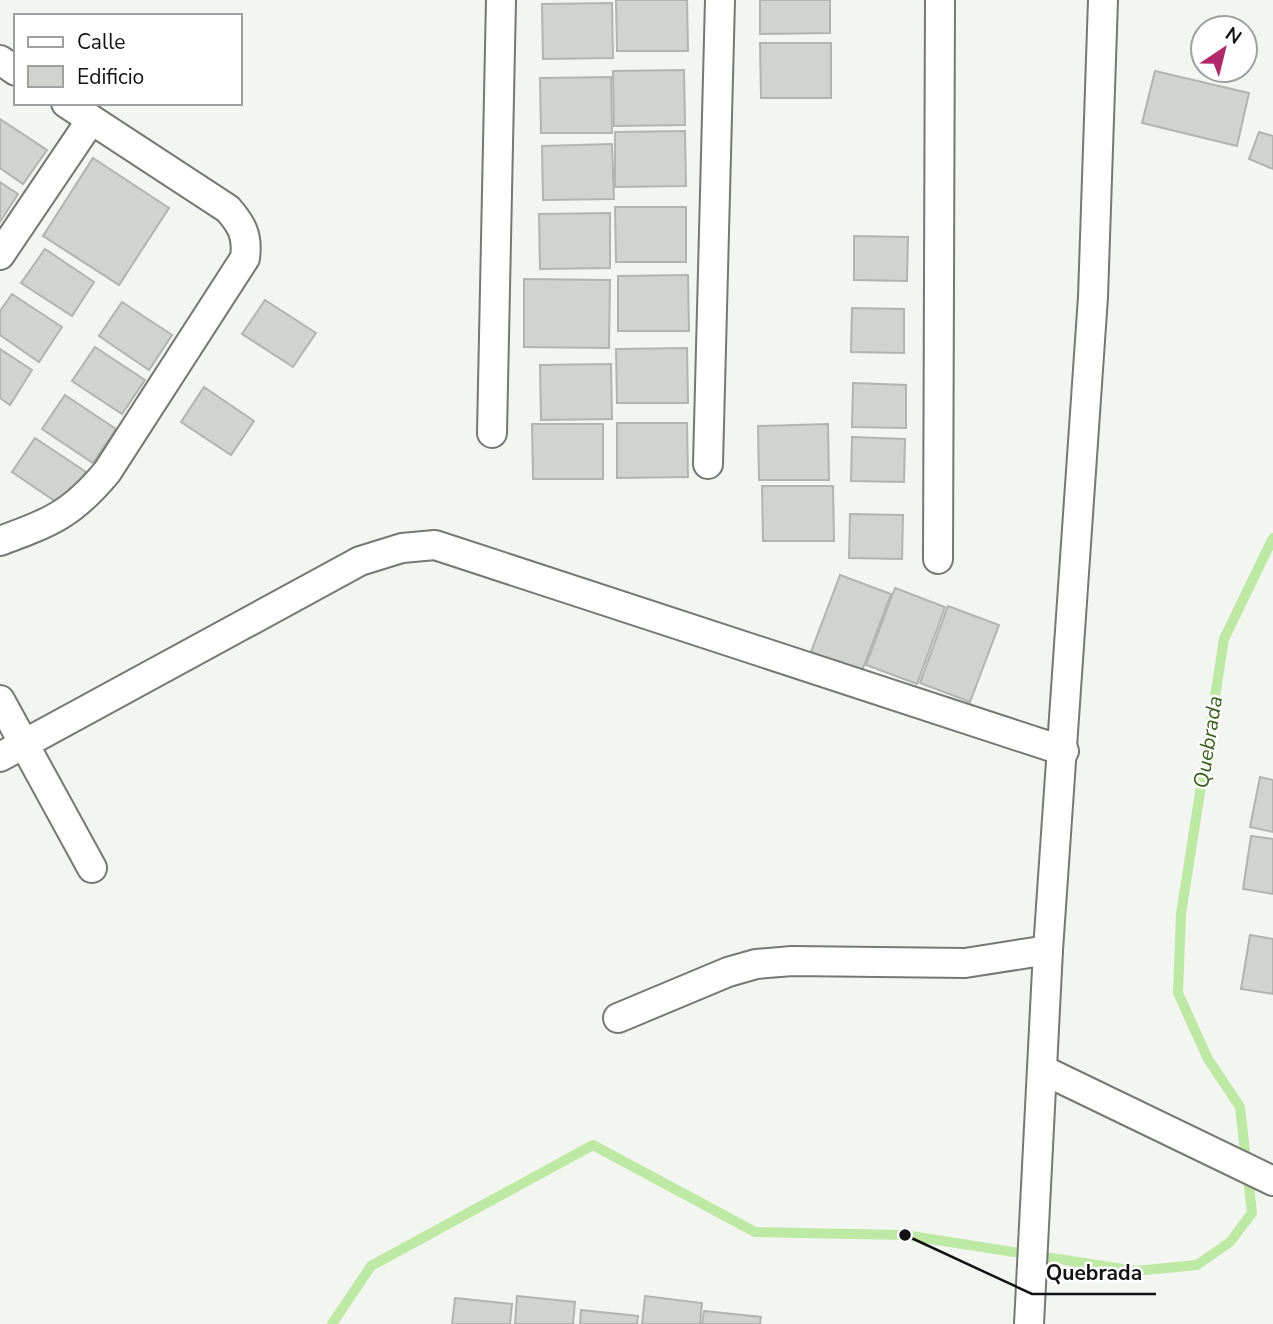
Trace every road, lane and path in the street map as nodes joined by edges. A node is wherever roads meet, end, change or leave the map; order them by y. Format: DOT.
graph roads {
  1 [pos="501,0"];
  2 [pos="720,0"];
  3 [pos="940,0"];
  4 [pos="1103,0"];
  5 [pos="68,105"];
  6 [pos="91,120"];
  7 [pos="0,255"];
  8 [pos="492,433"];
  9 [pos="708,464"];
  10 [pos="0,541"];
  11 [pos="938,559"];
  12 [pos="0,700"];
  13 [pos="12,750"];
  14 [pos="1063,751"];
  15 [pos="92,868"];
  16 [pos="1048,950"];
  17 [pos="618,1018"];
  18 [pos="1043,1070"];
  19 [pos="1272,1180"];
  20 [pos="1029,1324"];
  1 -- 8 [label="street"];
  2 -- 9 [label="street"];
  3 -- 11 [label="street"];
  4 -- 14 [label="street"];
  5 -- 6 [label="street"];
  6 -- 7 [label="street"];
  6 -- 10 [label="street"];
  12 -- 13 [label="street"];
  13 -- 14 [label="street"];
  13 -- 15 [label="street"];
  14 -- 16 [label="street"];
  16 -- 17 [label="street"];
  16 -- 18 [label="street"];
  18 -- 19 [label="street"];
  18 -- 20 [label="street"];
}
